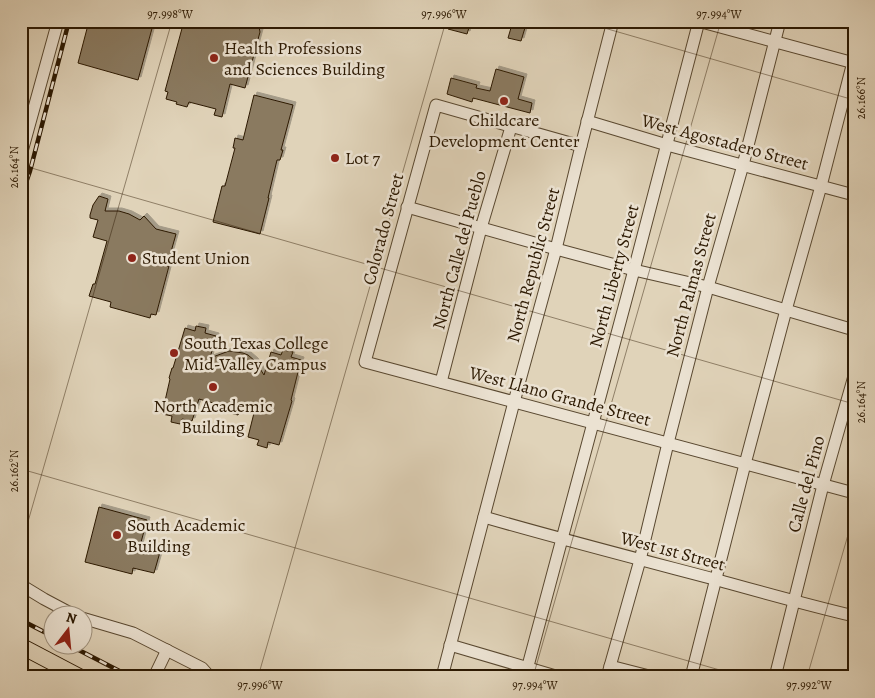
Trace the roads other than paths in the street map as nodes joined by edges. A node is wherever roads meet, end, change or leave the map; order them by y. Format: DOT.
graph roads {
  1 [pos="58,21"];
  2 [pos="613,21"];
  3 [pos="699,21"];
  4 [pos="780,21"];
  5 [pos="775,41"];
  6 [pos="853,61"];
  7 [pos="587,121"];
  8 [pos="511,127"];
  9 [pos="667,145"];
  10 [pos="581,146"];
  11 [pos="21,155"];
  12 [pos="743,165"];
  13 [pos="821,186"];
  14 [pos="854,195"];
  15 [pos="407,208"];
  16 [pos="481,228"];
  17 [pos="556,249"];
  18 [pos="634,270"];
  19 [pos="708,288"];
  20 [pos="786,310"];
  21 [pos="854,330"];
  22 [pos="365,362"];
  23 [pos="854,376"];
  24 [pos="441,382"];
  25 [pos="514,402"];
  26 [pos="592,423"];
  27 [pos="668,443"];
  28 [pos="745,464"];
  29 [pos="823,485"];
  30 [pos="854,493"];
  31 [pos="484,517"];
  32 [pos="561,539"];
  33 [pos="640,560"];
  34 [pos="716,580"];
  35 [pos="21,585"];
  36 [pos="794,602"];
  37 [pos="57,606"];
  38 [pos="854,616"];
  39 [pos="92,621"];
  40 [pos="450,645"];
  41 [pos="21,646"];
  42 [pos="167,650"];
  43 [pos="609,671"];
  44 [pos="526,672"];
  45 [pos="80,677"];
  46 [pos="154,677"];
  47 [pos="210,677"];
  48 [pos="442,677"];
  49 [pos="559,677"];
  50 [pos="653,677"];
  51 [pos="691,677"];
  52 [pos="775,677"];
  1 -- 11 [label="street"];
  2 -- 7 [label="street, North Republic Street"];
  3 -- 5 [label="street"];
  3 -- 9 [label="street, North Liberty Street"];
  4 -- 5 [label="street, North Palmas Street"];
  5 -- 6 [label="street"];
  5 -- 12 [label="street, North Palmas Street"];
  6 -- 13 [label="street"];
  7 -- 9 [label="street, West Agostadero Street"];
  7 -- 10 [label="street, North Republic Street"];
  8 -- 10 [label="street"];
  8 -- 15 [label="street, Colorado Street"];
  8 -- 16 [label="street, North Calle del Pueblo"];
  9 -- 12 [label="street, West Agostadero Street"];
  9 -- 18 [label="street, North Liberty Street"];
  10 -- 17 [label="street, North Republic Street"];
  12 -- 13 [label="street, West Agostadero Street"];
  12 -- 19 [label="street, North Palmas Street"];
  13 -- 14 [label="street, West Agostadero Street"];
  13 -- 20 [label="street"];
  15 -- 16 [label="street"];
  15 -- 22 [label="street, Colorado Street"];
  16 -- 17 [label="street"];
  16 -- 24 [label="street, North Calle del Pueblo"];
  17 -- 18 [label="street"];
  17 -- 25 [label="street, North Republic Street"];
  18 -- 19 [label="street"];
  18 -- 26 [label="street, North Liberty Street"];
  19 -- 20 [label="street"];
  19 -- 27 [label="street, North Palmas Street"];
  20 -- 21 [label="street"];
  20 -- 28 [label="street"];
  22 -- 24 [label="street, West Llano Grande Street"];
  23 -- 29 [label="street, Calle del Pino"];
  24 -- 25 [label="street, West Llano Grande Street"];
  25 -- 26 [label="street, West Llano Grande Street"];
  25 -- 31 [label="street, North Republic Street"];
  26 -- 27 [label="street, West Llano Grande Street"];
  26 -- 32 [label="street, North Liberty Street"];
  27 -- 28 [label="street, West Llano Grande Street"];
  27 -- 33 [label="street, North Palmas Street"];
  28 -- 29 [label="street, West Llano Grande Street"];
  28 -- 34 [label="street"];
  29 -- 30 [label="street"];
  29 -- 36 [label="street, Calle del Pino"];
  31 -- 32 [label="street, West 1st Street"];
  31 -- 40 [label="street, North Republic Street"];
  32 -- 33 [label="street, West 1st Street"];
  32 -- 44 [label="street, North Liberty Street"];
  33 -- 34 [label="street, West 1st Street"];
  33 -- 43 [label="street, North Palmas Street"];
  34 -- 36 [label="street, West 1st Street"];
  34 -- 51 [label="street"];
  35 -- 37 [label="street"];
  36 -- 38 [label="street, West 1st Street"];
  36 -- 52 [label="street, Calle del Pino"];
  39 -- 42 [label="street"];
  40 -- 44 [label="street"];
  40 -- 48 [label="street, North Republic Street"];
  41 -- 45 [label="main road"];
  42 -- 46 [label="street"];
  42 -- 47 [label="street"];
  43 -- 50 [label="street"];
  44 -- 49 [label="street"];
}
